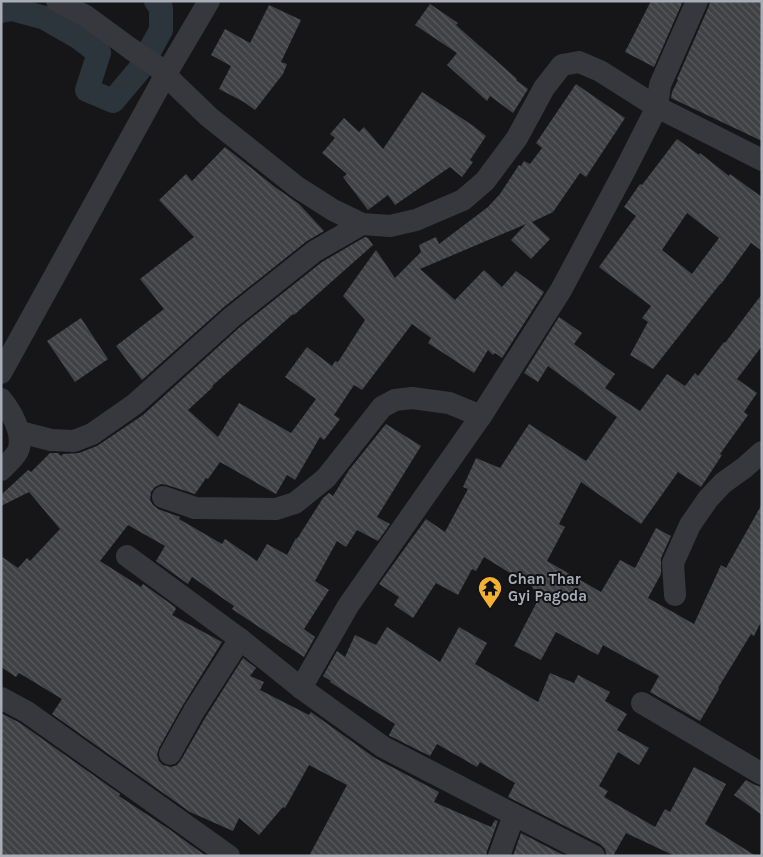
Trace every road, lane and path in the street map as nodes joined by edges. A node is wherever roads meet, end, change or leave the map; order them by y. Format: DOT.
graph roads {
  1 [pos="57,1"];
  2 [pos="209,1"];
  3 [pos="697,1"];
  4 [pos="161,70"];
  5 [pos="657,107"];
  6 [pos="762,160"];
  7 [pos="362,224"];
  8 [pos="1,374"];
  9 [pos="1,399"];
  10 [pos="481,416"];
  11 [pos="20,432"];
  12 [pos="759,459"];
  13 [pos="1,470"];
  14 [pos="163,497"];
  15 [pos="127,556"];
  16 [pos="675,595"];
  17 [pos="240,639"];
  18 [pos="301,688"];
  19 [pos="1,698"];
  20 [pos="642,703"];
  21 [pos="170,754"];
  22 [pos="762,774"];
  23 [pos="514,815"];
  24 [pos="230,856"];
  25 [pos="498,856"];
  26 [pos="594,856"];
  1 -- 4 [label="street"];
  2 -- 4 [label="street"];
  3 -- 5 [label="street"];
  4 -- 7 [label="street"];
  4 -- 8 [label="street"];
  5 -- 6 [label="street"];
  5 -- 7 [label="street"];
  5 -- 10 [label="street"];
  7 -- 11 [label="street"];
  9 -- 11 [label="street"];
  10 -- 14 [label="street"];
  10 -- 18 [label="street"];
  11 -- 13 [label="street"];
  12 -- 16 [label="street"];
  15 -- 17 [label="street"];
  17 -- 18 [label="street"];
  17 -- 21 [label="street"];
  18 -- 23 [label="street"];
  19 -- 24 [label="street"];
  20 -- 22 [label="street"];
  23 -- 25 [label="street"];
  23 -- 26 [label="street"];
}
